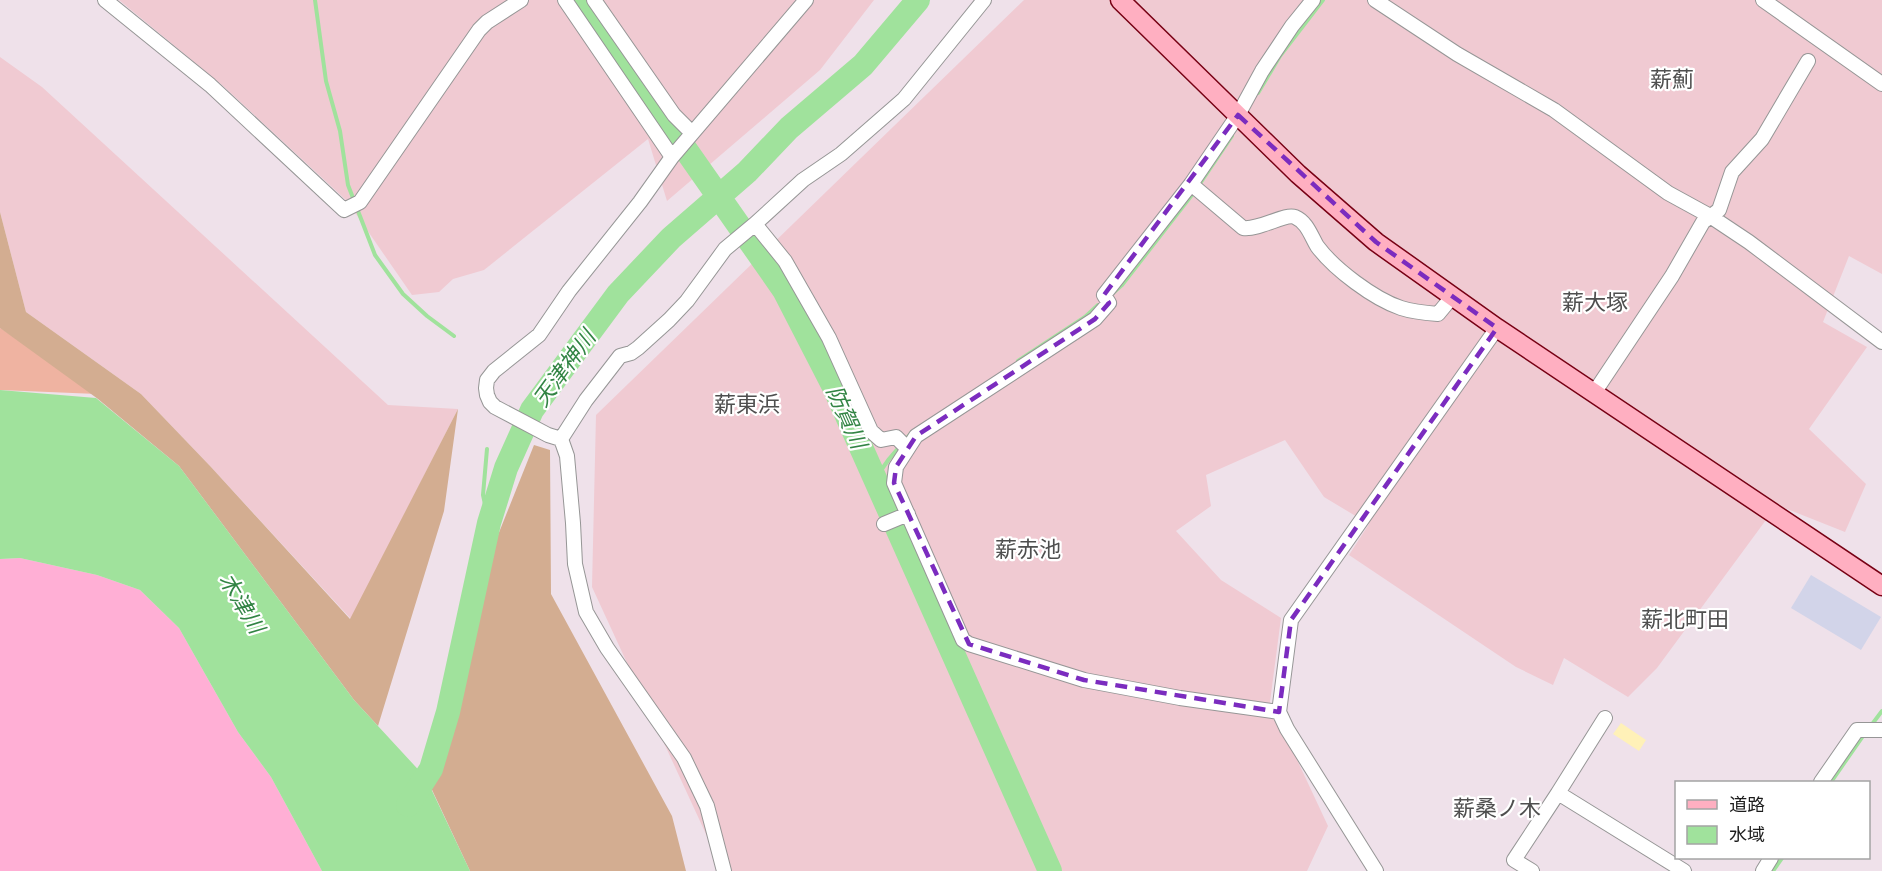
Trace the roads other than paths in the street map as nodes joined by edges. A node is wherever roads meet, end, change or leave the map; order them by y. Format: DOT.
graph roads {
  1 [pos="105,0"];
  2 [pos="521,0"];
  3 [pos="565,0"];
  4 [pos="594,0"];
  5 [pos="806,0"];
  6 [pos="984,0"];
  7 [pos="1120,0"];
  8 [pos="1313,0"];
  9 [pos="1375,0"];
  10 [pos="1762,0"];
  11 [pos="1808,61"];
  12 [pos="1882,84"];
  13 [pos="1238,115"];
  14 [pos="692,133"];
  15 [pos="672,157"];
  16 [pos="1195,188"];
  17 [pos="1710,216"];
  18 [pos="755,224"];
  19 [pos="1452,297"];
  20 [pos="1497,328"];
  21 [pos="1882,342"];
  22 [pos="1594,393"];
  23 [pos="561,440"];
  24 [pos="907,448"];
  25 [pos="905,515"];
  26 [pos="884,524"];
  27 [pos="1882,586"];
  28 [pos="1279,712"];
  29 [pos="1605,718"];
  30 [pos="1882,730"];
  31 [pos="1822,781"];
  32 [pos="1558,793"];
  33 [pos="724,871"];
  34 [pos="1376,871"];
  35 [pos="1532,871"];
  36 [pos="1684,871"];
  1 -- 2 [label="street"];
  3 -- 15 [label="street"];
  4 -- 14 [label="street"];
  5 -- 14 [label="street"];
  6 -- 18 [label="street"];
  7 -- 13 [label="street"];
  8 -- 13 [label="street"];
  9 -- 17 [label="street"];
  10 -- 12 [label="street"];
  11 -- 17 [label="street"];
  13 -- 16 [label="street"];
  13 -- 19 [label="street"];
  14 -- 15 [label="street"];
  15 -- 23 [label="street"];
  16 -- 19 [label="street"];
  16 -- 24 [label="street"];
  17 -- 21 [label="street"];
  17 -- 22 [label="street"];
  18 -- 23 [label="street"];
  18 -- 24 [label="street"];
  19 -- 20 [label="street"];
  20 -- 22 [label="street"];
  20 -- 28 [label="street"];
  22 -- 27 [label="street"];
  23 -- 33 [label="street"];
  24 -- 25 [label="street"];
  25 -- 26 [label="street"];
  25 -- 28 [label="street"];
  28 -- 34 [label="street"];
  29 -- 32 [label="street"];
  30 -- 31 [label="street"];
  32 -- 35 [label="street"];
  32 -- 36 [label="street"];
}
